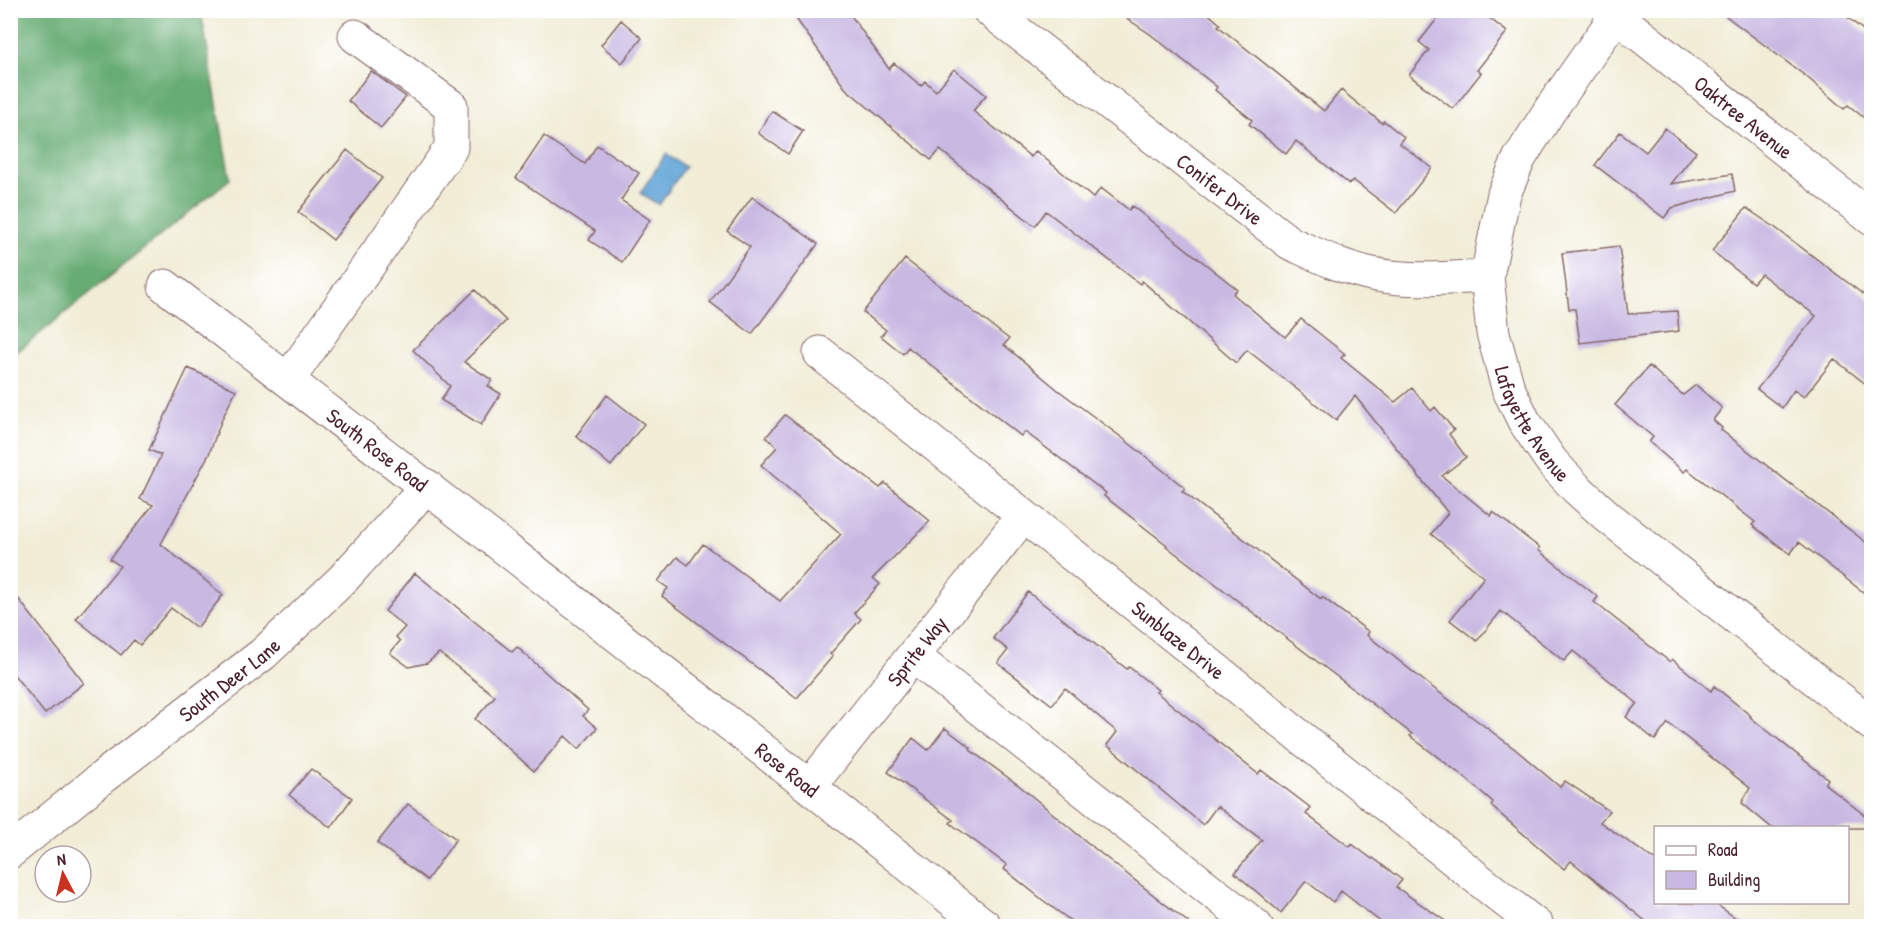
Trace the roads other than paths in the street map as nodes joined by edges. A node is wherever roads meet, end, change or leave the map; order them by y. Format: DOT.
graph roads {
  1 [pos="989,10"];
  2 [pos="1615,12"];
  3 [pos="355,36"];
  4 [pos="1872,219"];
  5 [pos="1486,276"];
  6 [pos="165,286"];
  7 [pos="820,353"];
  8 [pos="288,380"];
  9 [pos="427,486"];
  10 [pos="1023,516"];
  11 [pos="589,614"];
  12 [pos="913,656"];
  13 [pos="1872,724"];
  14 [pos="810,786"];
  15 [pos="10,852"];
  16 [pos="985,927"];
  17 [pos="1256,927"];
  18 [pos="1537,927"];
  1 -- 5 [label="street, Conifer Drive"];
  2 -- 4 [label="street, Oaktree Avenue"];
  2 -- 5 [label="street, Lafayette Avenue"];
  3 -- 8 [label="street"];
  5 -- 13 [label="street, Lafayette Avenue"];
  6 -- 8 [label="street, South Rose Road"];
  7 -- 10 [label="street, Sunblaze Drive"];
  8 -- 9 [label="street, South Rose Road"];
  9 -- 11 [label="street, South Rose Road"];
  9 -- 15 [label="street, South Deer Lane"];
  10 -- 12 [label="street, Sprite Way"];
  10 -- 18 [label="street, Sunblaze Drive"];
  11 -- 14 [label="street, Rose Road"];
  12 -- 14 [label="street, Sprite Way"];
  12 -- 17 [label="street"];
  14 -- 16 [label="street, Rose Road"];
}
